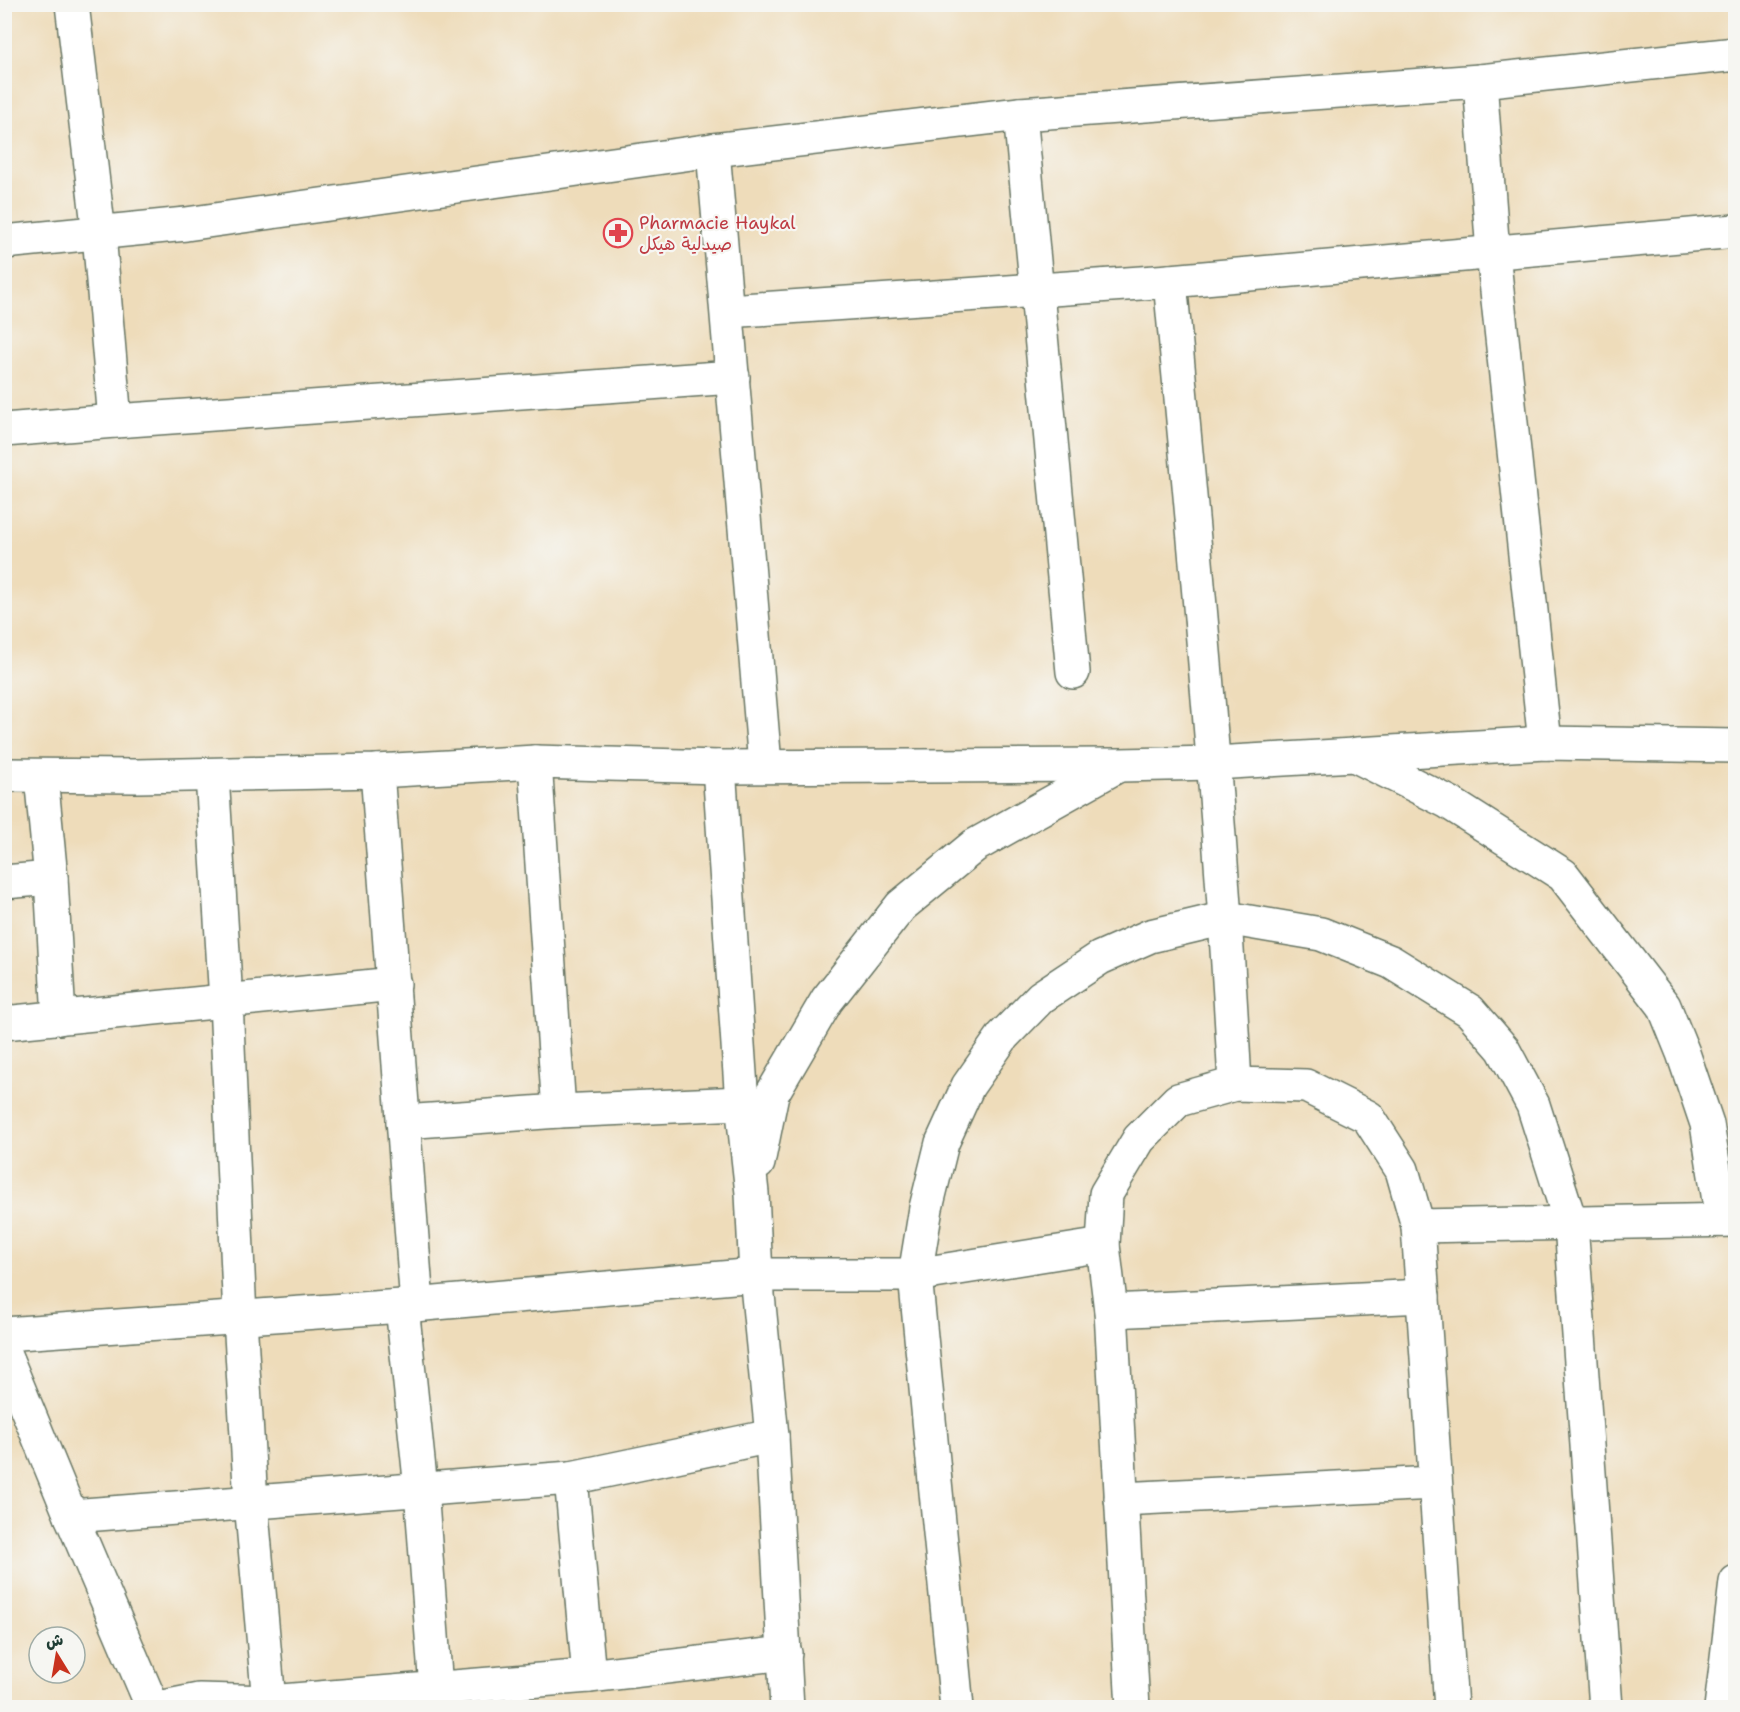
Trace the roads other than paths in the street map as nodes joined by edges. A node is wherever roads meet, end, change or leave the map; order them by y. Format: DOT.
graph roads {
  1 [pos="72,4"];
  2 [pos="1736,54"];
  3 [pos="1480,81"];
  4 [pos="1020,114"];
  5 [pos="713,150"];
  6 [pos="1736,231"];
  7 [pos="99,234"];
  8 [pos="4,242"];
  9 [pos="1492,253"];
  10 [pos="1170,281"];
  11 [pos="1037,291"];
  12 [pos="728,311"];
  13 [pos="733,377"];
  14 [pos="115,420"];
  15 [pos="4,430"];
  16 [pos="1073,672"];
  17 [pos="1545,743"];
  18 [pos="1736,746"];
  19 [pos="1354,754"];
  20 [pos="535,762"];
  21 [pos="1214,763"];
  22 [pos="765,765"];
  23 [pos="1119,765"];
  24 [pos="719,766"];
  25 [pos="377,771"];
  26 [pos="4,775"];
  27 [pos="212,775"];
  28 [pos="41,776"];
  29 [pos="51,878"];
  30 [pos="4,882"];
  31 [pos="1226,918"];
  32 [pos="394,984"];
  33 [pos="226,1001"];
  34 [pos="59,1018"];
  35 [pos="4,1023"];
  36 [pos="1235,1084"];
  37 [pos="742,1103"];
  38 [pos="560,1111"];
  39 [pos="403,1122"];
  40 [pos="752,1193"];
  41 [pos="1729,1220"];
  42 [pos="1571,1224"];
  43 [pos="1418,1226"];
  44 [pos="1103,1245"];
  45 [pos="756,1275"];
  46 [pos="915,1275"];
  47 [pos="1423,1296"];
  48 [pos="410,1305"];
  49 [pos="1111,1311"];
  50 [pos="240,1318"];
  51 [pos="4,1334"];
  52 [pos="4,1353"];
  53 [pos="772,1436"];
  54 [pos="572,1478"];
  55 [pos="1434,1483"];
  56 [pos="421,1489"];
  57 [pos="1121,1498"];
  58 [pos="251,1502"];
  59 [pos="71,1516"];
  60 [pos="1736,1582"];
  61 [pos="785,1653"];
  62 [pos="588,1676"];
  63 [pos="436,1689"];
  64 [pos="269,1702"];
  65 [pos="153,1707"];
  66 [pos="159,1707"];
  67 [pos="788,1707"];
  68 [pos="957,1707"];
  69 [pos="1133,1707"];
  70 [pos="1451,1707"];
  71 [pos="1606,1707"];
  72 [pos="1721,1707"];
  1 -- 7 [label="street"];
  2 -- 3 [label="street"];
  3 -- 4 [label="street"];
  3 -- 9 [label="street"];
  4 -- 5 [label="street"];
  4 -- 11 [label="street"];
  5 -- 7 [label="street"];
  5 -- 12 [label="street"];
  6 -- 9 [label="street"];
  7 -- 8 [label="street"];
  7 -- 14 [label="street"];
  9 -- 10 [label="street"];
  9 -- 17 [label="street"];
  10 -- 11 [label="street"];
  10 -- 21 [label="street"];
  11 -- 12 [label="street"];
  11 -- 16 [label="street"];
  12 -- 13 [label="street"];
  13 -- 14 [label="street"];
  13 -- 22 [label="street"];
  14 -- 15 [label="street"];
  17 -- 18 [label="street"];
  17 -- 19 [label="street"];
  19 -- 21 [label="street"];
  19 -- 41 [label="street"];
  20 -- 24 [label="street"];
  20 -- 25 [label="street"];
  20 -- 38 [label="street"];
  21 -- 23 [label="street"];
  21 -- 31 [label="street"];
  22 -- 23 [label="street"];
  22 -- 24 [label="street"];
  23 -- 40 [label="street"];
  24 -- 37 [label="street"];
  25 -- 27 [label="street"];
  25 -- 32 [label="street"];
  26 -- 28 [label="street"];
  27 -- 28 [label="street"];
  27 -- 33 [label="street"];
  28 -- 29 [label="street"];
  29 -- 30 [label="street"];
  29 -- 34 [label="street"];
  31 -- 36 [label="street"];
  31 -- 42 [label="street"];
  31 -- 46 [label="street"];
  32 -- 33 [label="street"];
  32 -- 39 [label="street"];
  33 -- 34 [label="street"];
  33 -- 50 [label="street"];
  34 -- 35 [label="street"];
  36 -- 43 [label="street"];
  36 -- 44 [label="street"];
  37 -- 38 [label="street"];
  37 -- 40 [label="street"];
  38 -- 39 [label="street"];
  39 -- 48 [label="street"];
  40 -- 45 [label="street"];
  41 -- 42 [label="street"];
  42 -- 43 [label="street"];
  42 -- 71 [label="street"];
  43 -- 47 [label="street"];
  44 -- 46 [label="street"];
  44 -- 49 [label="street"];
  45 -- 46 [label="street"];
  45 -- 48 [label="street"];
  45 -- 53 [label="street"];
  46 -- 68 [label="street"];
  47 -- 49 [label="street"];
  47 -- 55 [label="street"];
  48 -- 50 [label="street"];
  48 -- 56 [label="street"];
  49 -- 57 [label="street"];
  50 -- 51 [label="street"];
  50 -- 58 [label="street"];
  52 -- 59 [label="street"];
  53 -- 54 [label="street"];
  53 -- 61 [label="street"];
  54 -- 56 [label="street"];
  54 -- 62 [label="street"];
  55 -- 57 [label="street"];
  55 -- 70 [label="street"];
  56 -- 58 [label="street"];
  56 -- 63 [label="street"];
  57 -- 69 [label="street"];
  58 -- 59 [label="street"];
  58 -- 64 [label="street"];
  59 -- 65 [label="street"];
  60 -- 72 [label="street"];
  61 -- 62 [label="street"];
  61 -- 67 [label="street"];
  62 -- 63 [label="street"];
  63 -- 64 [label="street"];
  64 -- 66 [label="street"];
}
